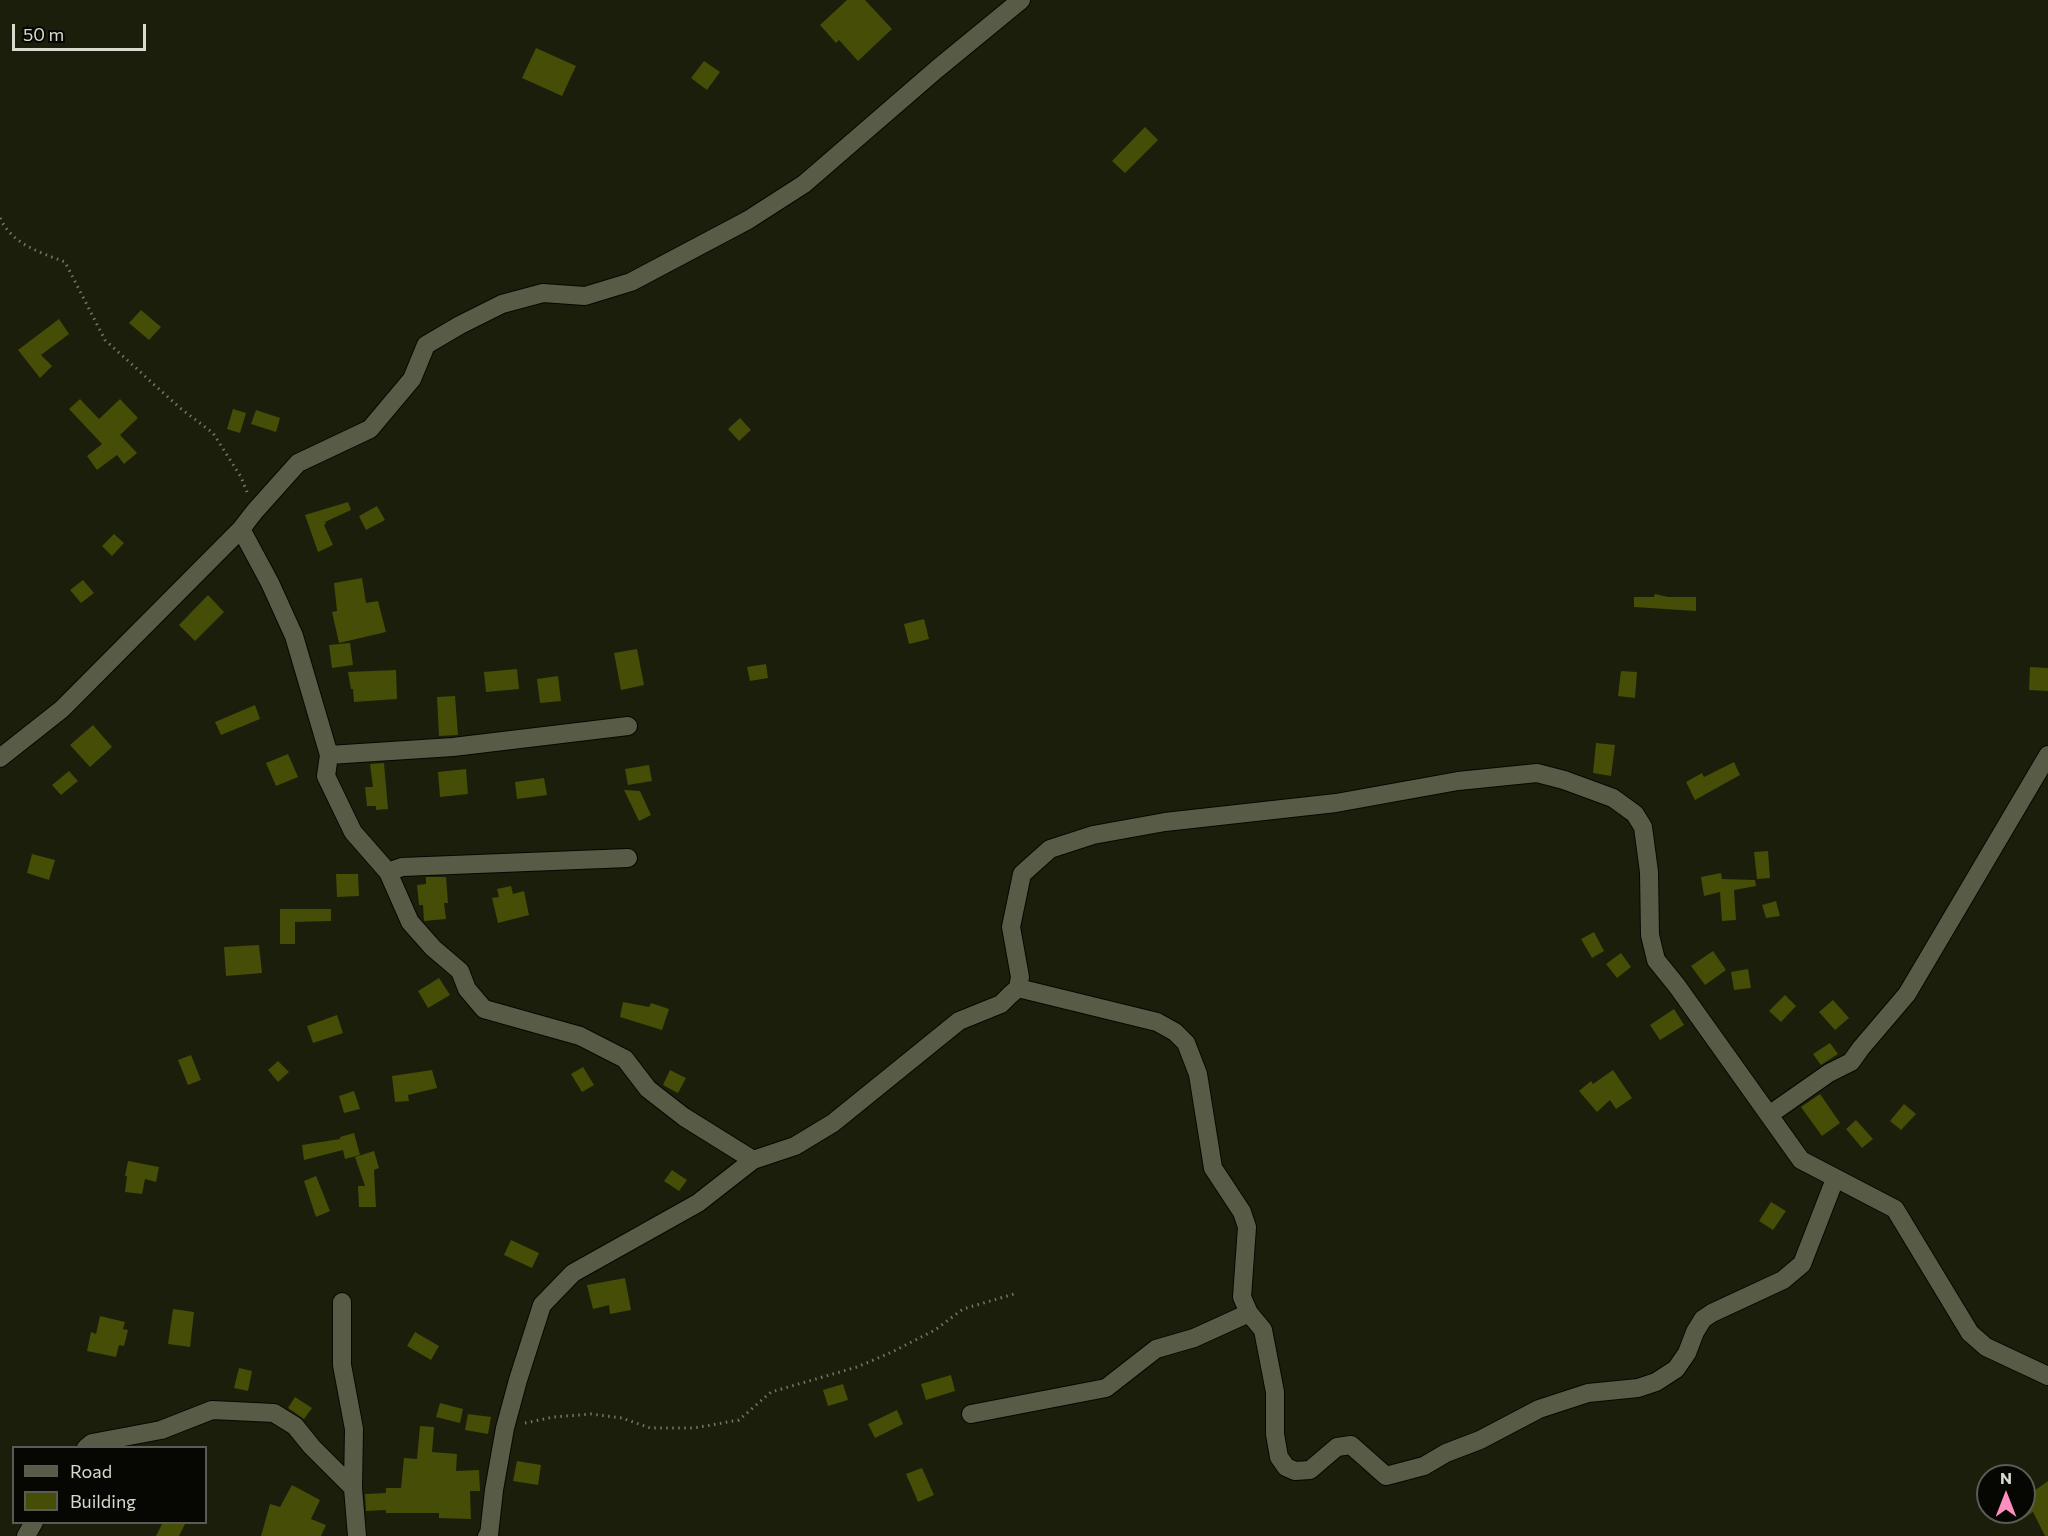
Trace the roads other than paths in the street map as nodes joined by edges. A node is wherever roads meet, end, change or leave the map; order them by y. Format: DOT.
graph roads {
  1 [pos="1021,0"];
  2 [pos="241,529"];
  3 [pos="628,726"];
  4 [pos="329,755"];
  5 [pos="2048,755"];
  6 [pos="0,758"];
  7 [pos="628,858"];
  8 [pos="388,872"];
  9 [pos="1018,988"];
  10 [pos="1769,1115"];
  11 [pos="753,1160"];
  12 [pos="1835,1179"];
  13 [pos="342,1302"];
  14 [pos="1249,1313"];
  15 [pos="2048,1376"];
  16 [pos="971,1414"];
  17 [pos="88,1446"];
  18 [pos="353,1488"];
  19 [pos="357,1536"];
  20 [pos="487,1536"];
  1 -- 2 [label="street"];
  2 -- 4 [label="street"];
  2 -- 6 [label="street"];
  3 -- 4 [label="street"];
  4 -- 8 [label="street"];
  5 -- 10 [label="street"];
  7 -- 8 [label="street"];
  8 -- 11 [label="street"];
  9 -- 10 [label="street"];
  9 -- 11 [label="street"];
  9 -- 14 [label="street"];
  10 -- 12 [label="street"];
  11 -- 20 [label="street"];
  12 -- 14 [label="street"];
  12 -- 15 [label="street"];
  13 -- 18 [label="street"];
  14 -- 16 [label="street"];
  17 -- 18 [label="street"];
  18 -- 19 [label="street"];
}
